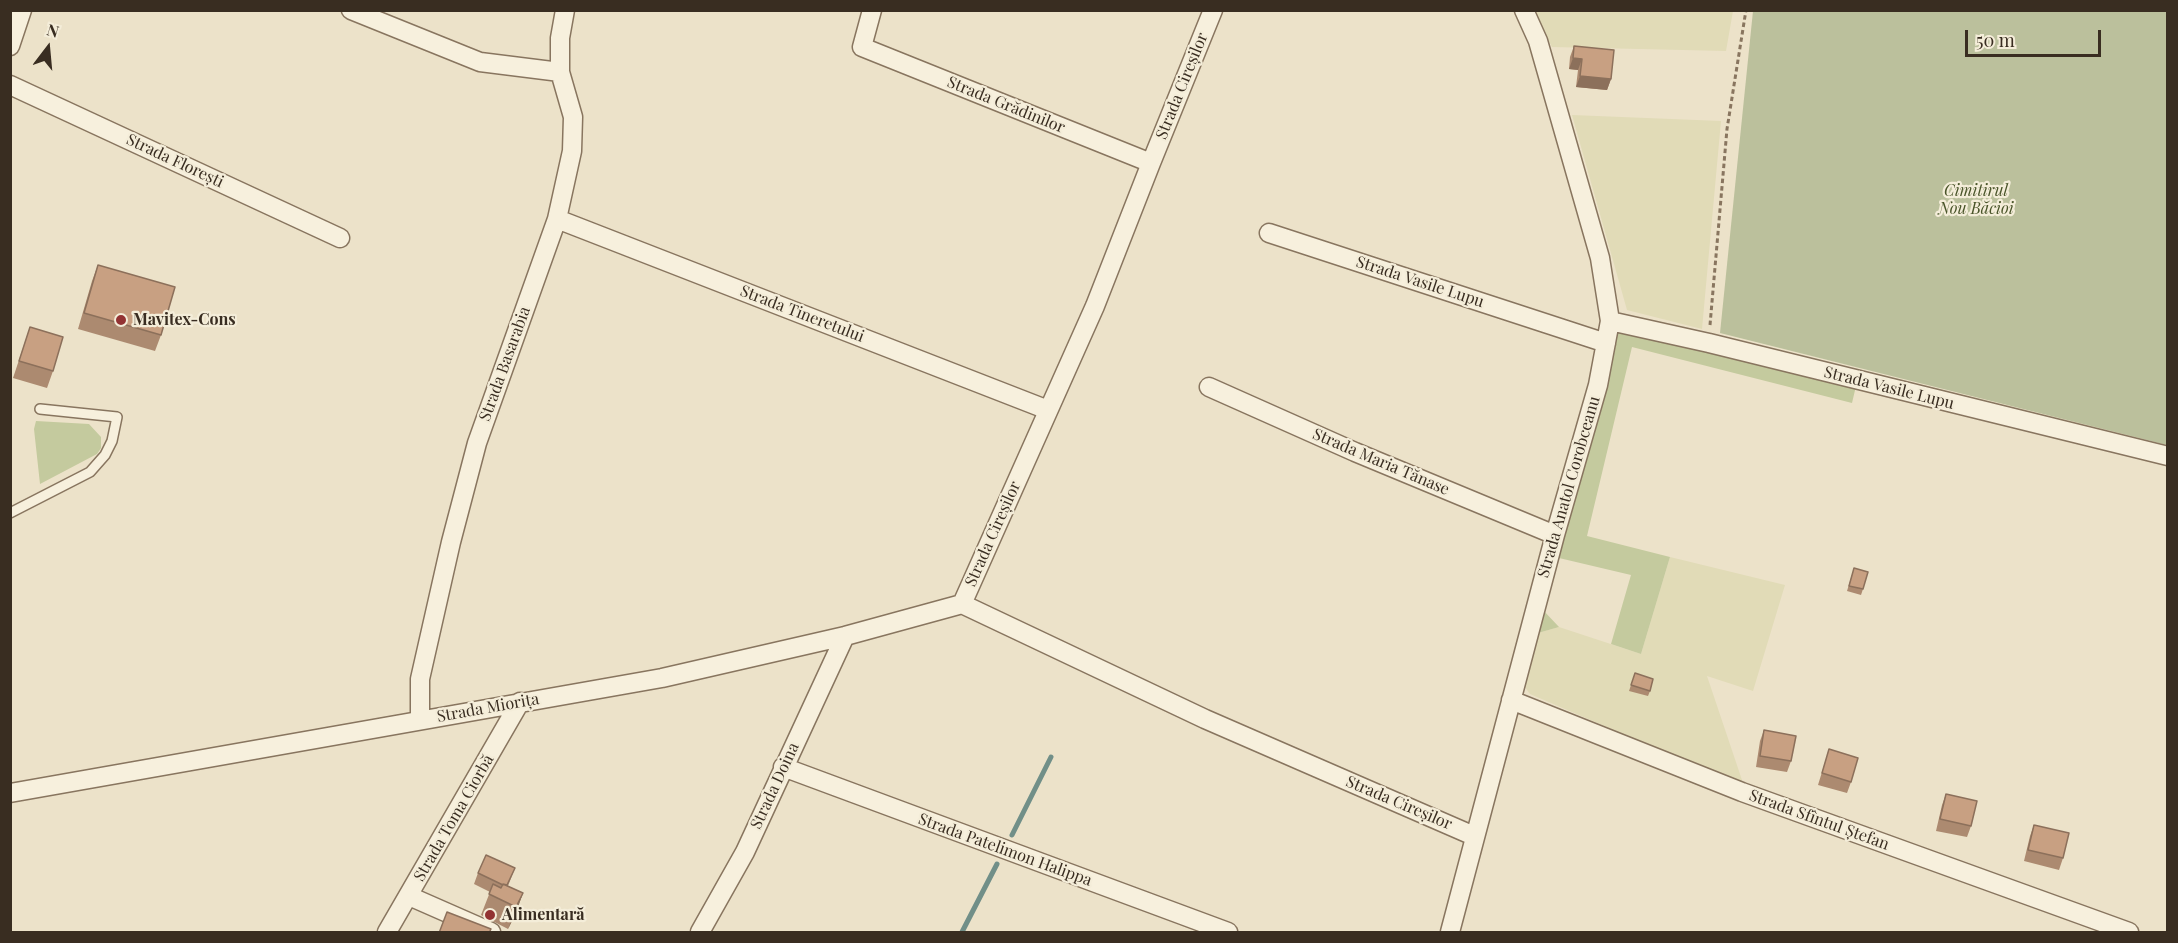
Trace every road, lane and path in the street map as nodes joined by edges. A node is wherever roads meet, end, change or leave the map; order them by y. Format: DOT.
graph roads {
  1 [pos="22,10"];
  2 [pos="351,10"];
  3 [pos="565,10"];
  4 [pos="872,10"];
  5 [pos="1214,10"];
  6 [pos="1524,10"];
  7 [pos="1746,10"];
  8 [pos="10,46"];
  9 [pos="560,72"];
  10 [pos="10,85"];
  11 [pos="1151,163"];
  12 [pos="557,219"];
  13 [pos="1269,233"];
  14 [pos="340,238"];
  15 [pos="1610,321"];
  16 [pos="1606,343"];
  17 [pos="1709,343"];
  18 [pos="1209,387"];
  19 [pos="40,409"];
  20 [pos="1048,410"];
  21 [pos="2168,456"];
  22 [pos="10,513"];
  23 [pos="1555,535"];
  24 [pos="962,604"];
  25 [pos="845,636"];
  26 [pos="1511,700"];
  27 [pos="520,702"];
  28 [pos="420,719"];
  29 [pos="783,767"];
  30 [pos="10,793"];
  31 [pos="1474,836"];
  32 [pos="409,896"];
  33 [pos="387,933"];
  34 [pos="491,933"];
  35 [pos="700,933"];
  36 [pos="1228,933"];
  37 [pos="1450,933"];
  38 [pos="2129,933"];
  1 -- 8 [label="street"];
  2 -- 9 [label="street"];
  3 -- 9 [label="street, Strada Basarabia"];
  4 -- 11 [label="street, Strada Grădinilor"];
  5 -- 11 [label="street, Strada Cireșilor"];
  6 -- 15 [label="street, Strada Anatol Corobceanu"];
  7 -- 17 [label="path"];
  9 -- 12 [label="street, Strada Basarabia"];
  10 -- 14 [label="street, Strada Florești"];
  11 -- 20 [label="street, Strada Cireșilor"];
  12 -- 20 [label="street, Strada Tineretului"];
  12 -- 28 [label="street, Strada Basarabia"];
  13 -- 16 [label="street, Strada Vasile Lupu"];
  15 -- 16 [label="street, Strada Anatol Corobceanu"];
  15 -- 17 [label="street, Strada Vasile Lupu"];
  16 -- 23 [label="street, Strada Anatol Corobceanu"];
  17 -- 21 [label="street, Strada Vasile Lupu"];
  18 -- 23 [label="street, Strada Maria Tănase"];
  19 -- 22 [label="lane"];
  20 -- 24 [label="street, Strada Cireșilor"];
  23 -- 26 [label="street, Strada Anatol Corobceanu"];
  24 -- 25 [label="street, Strada Miorița"];
  24 -- 31 [label="street, Strada Cireșilor"];
  25 -- 27 [label="street, Strada Miorița"];
  25 -- 29 [label="street, Strada Doina"];
  26 -- 31 [label="street, Strada Anatol Corobceanu"];
  26 -- 38 [label="street, Strada Sfîntul Ștefan"];
  27 -- 28 [label="street, Strada Miorița"];
  27 -- 32 [label="street, Strada Toma Ciorbă"];
  28 -- 30 [label="street, Strada Miorița"];
  29 -- 35 [label="street, Strada Doina"];
  29 -- 36 [label="street, Strada Patelimon Halippa"];
  31 -- 37 [label="street, Strada Anatol Corobceanu"];
  32 -- 33 [label="street, Strada Toma Ciorbă"];
  32 -- 34 [label="street"];
}
